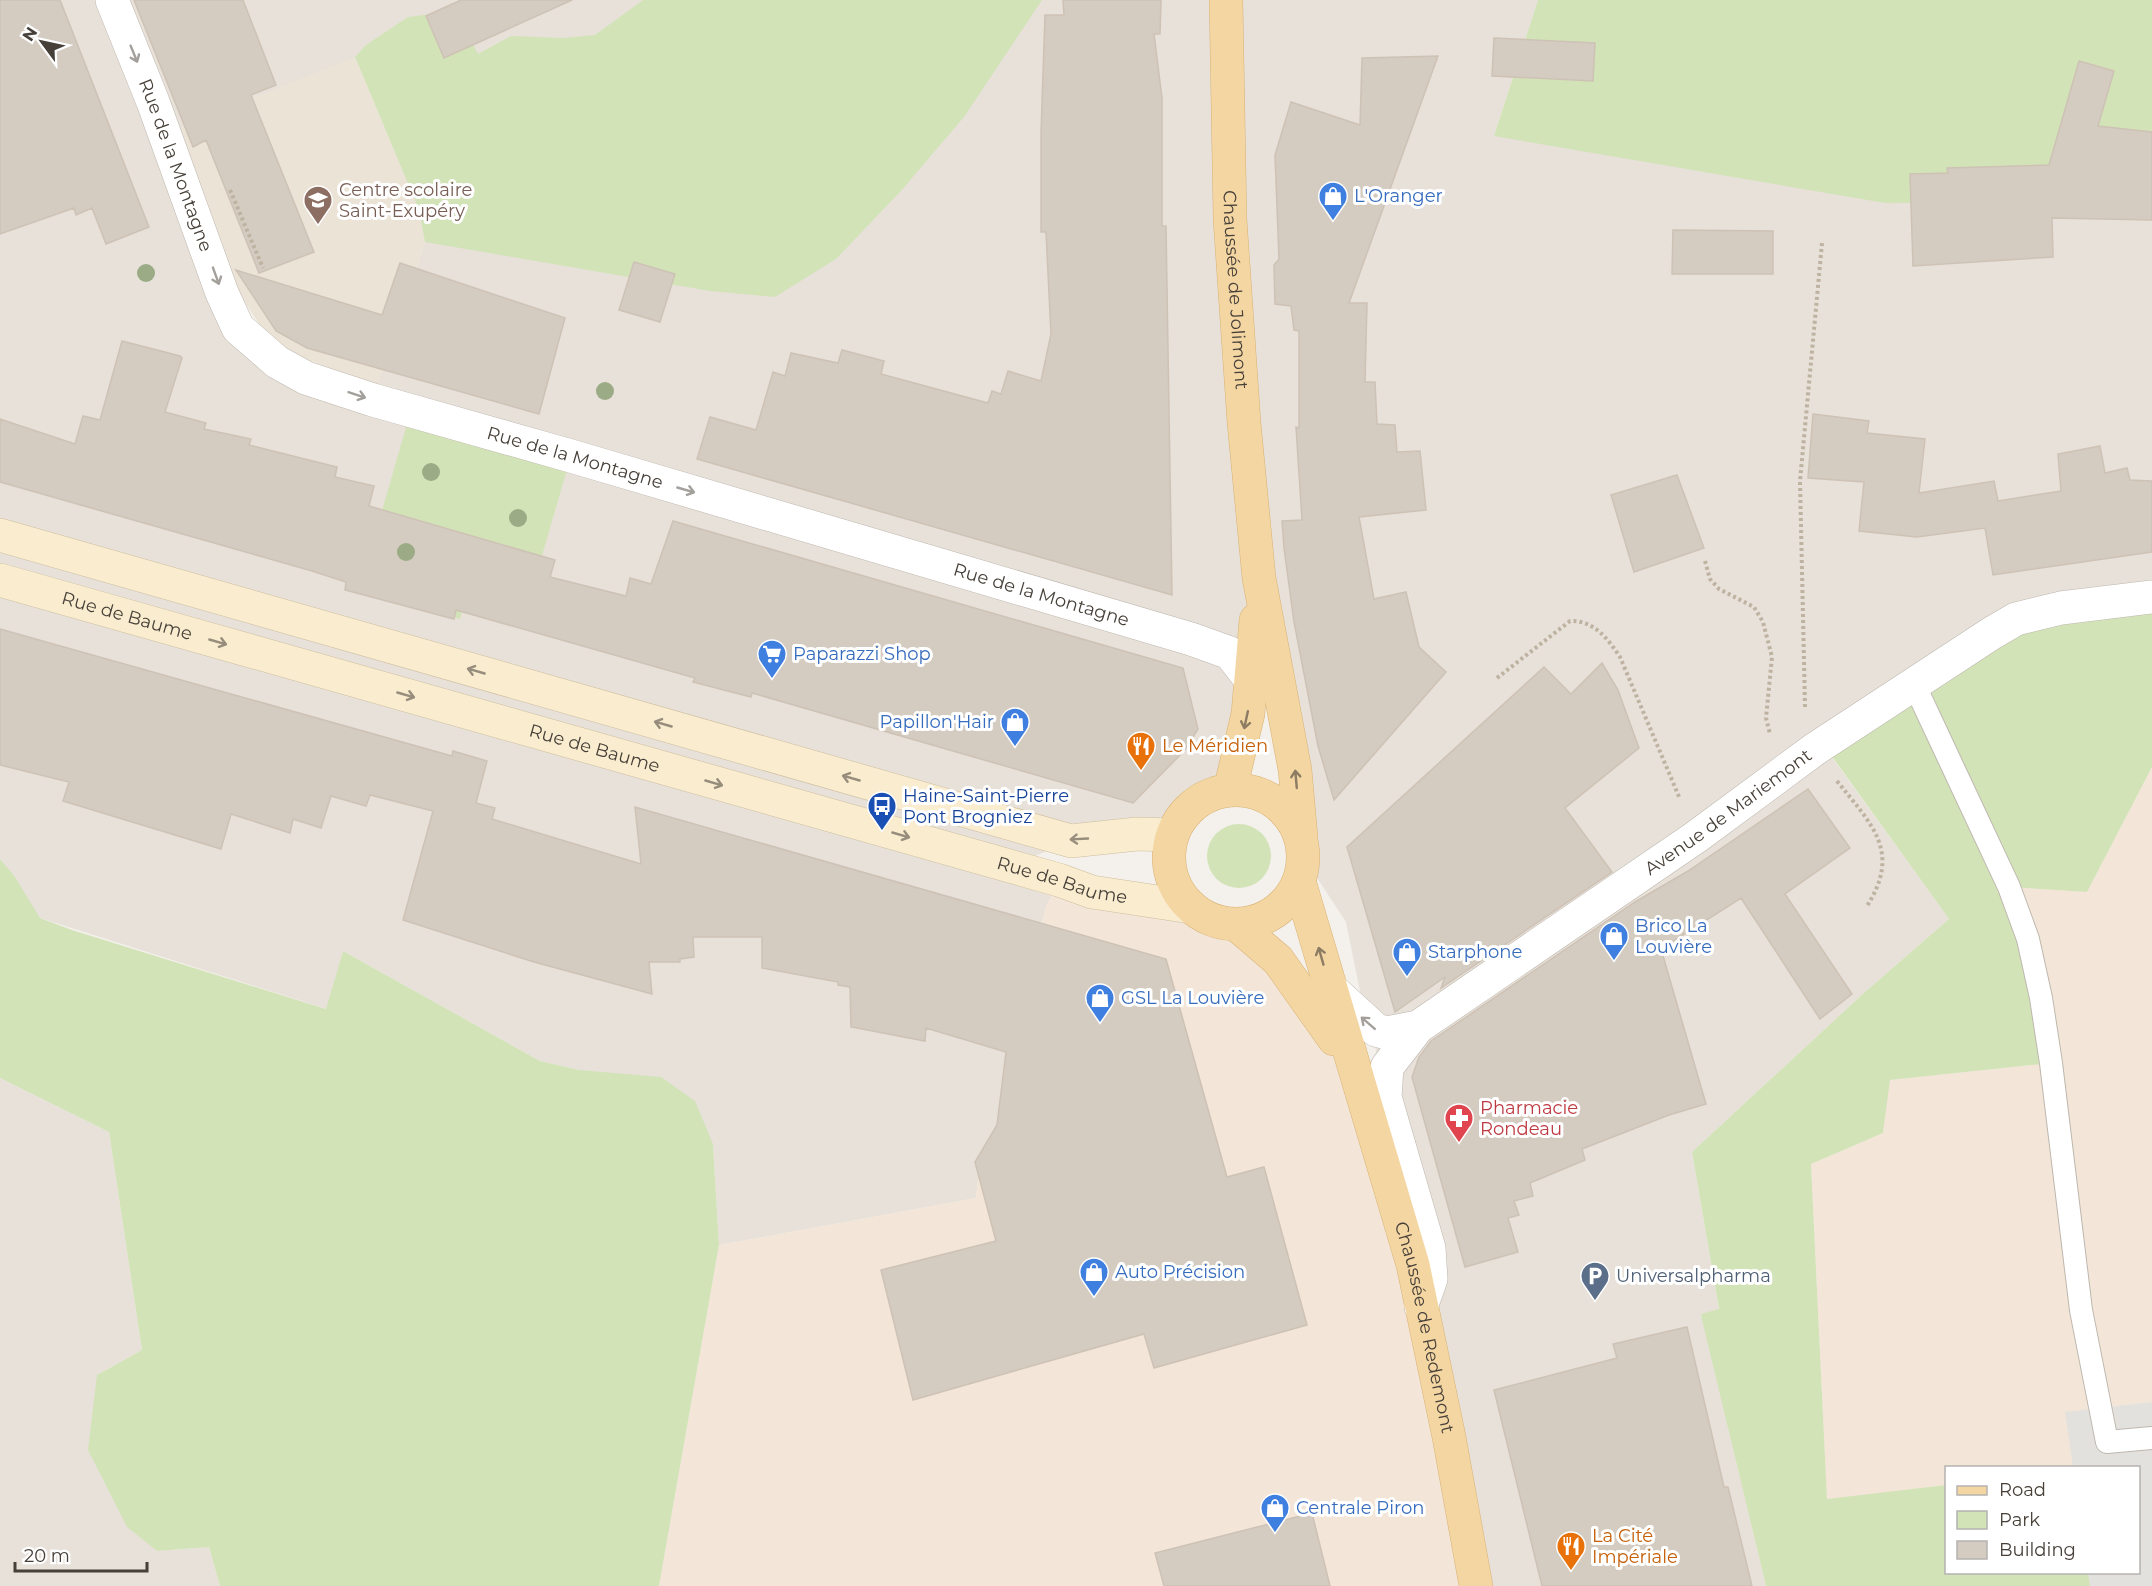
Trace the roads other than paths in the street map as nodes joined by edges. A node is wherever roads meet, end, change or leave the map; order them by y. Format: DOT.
graph roads {
  1 [pos="112,0"];
  2 [pos="1226,0"];
  3 [pos="0,535"];
  4 [pos="1259,578"];
  5 [pos="0,580"];
  6 [pos="2152,597"];
  7 [pos="1251,680"];
  8 [pos="1914,684"];
  9 [pos="1230,790"];
  10 [pos="1172,836"];
  11 [pos="1301,837"];
  12 [pos="1299,881"];
  13 [pos="1191,907"];
  14 [pos="1237,925"];
  15 [pos="1329,987"];
  16 [pos="1418,1027"];
  17 [pos="1354,1073"];
  18 [pos="1421,1307"];
  19 [pos="2152,1438"];
  20 [pos="1478,1581"];
  1 -- 7 [label="street, Rue de la Montagne, one-way"];
  2 -- 4 [label="main road, Chaussée de Jolimont"];
  10 -- 3 [label="main road, one-way"];
  4 -- 7 [label="main road, Chaussée de Jolimont"];
  11 -- 4 [label="main road, Chaussée de Jolimont, one-way"];
  5 -- 13 [label="main road, Rue de Baume, one-way"];
  6 -- 8 [label="street, Avenue de Mariemont"];
  7 -- 9 [label="main road, Chaussée de Jolimont, one-way"];
  8 -- 16 [label="street, Avenue de Mariemont"];
  8 -- 19 [label="lane"];
  9 -- 10 [label="main road"];
  9 -- 11 [label="main road"];
  10 -- 13 [label="main road"];
  11 -- 12 [label="main road"];
  12 -- 14 [label="main road"];
  15 -- 12 [label="main road, Chaussée de Redemont, one-way"];
  13 -- 14 [label="main road"];
  14 -- 17 [label="main road, Chaussée de Redemont"];
  16 -- 15 [label="street, Avenue de Mariemont, one-way"];
  15 -- 17 [label="main road, Chaussée de Redemont"];
  16 -- 18 [label="street"];
  17 -- 18 [label="main road, Chaussée de Redemont"];
  18 -- 20 [label="main road, Chaussée de Redemont"];
}
